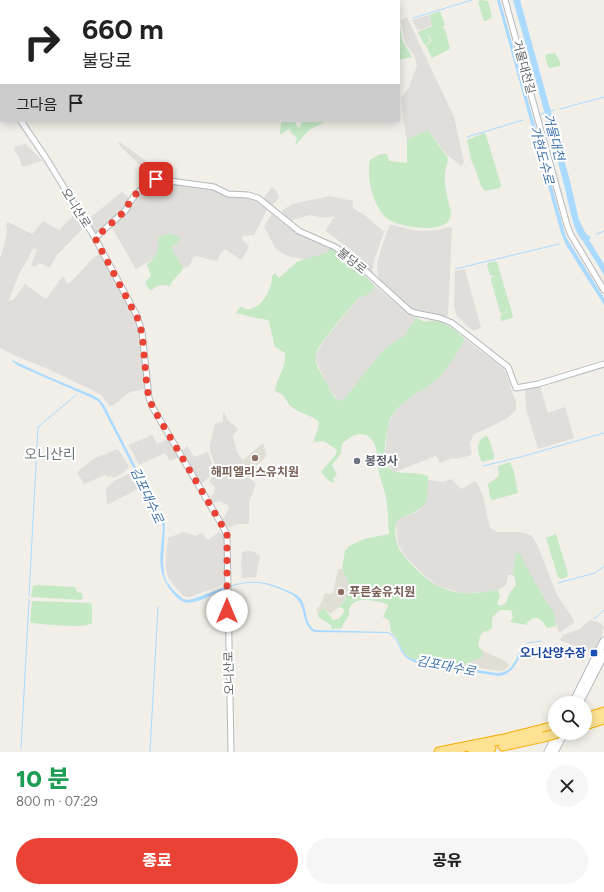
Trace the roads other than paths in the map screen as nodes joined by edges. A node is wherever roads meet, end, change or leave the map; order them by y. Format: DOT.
graph roads {
  1 [pos="505,0"];
  2 [pos="22,122"];
  3 [pos="95,238"];
  4 [pos="604,290"];
  5 [pos="604,364"];
  6 [pos="604,641"];
  7 [pos="604,654"];
  8 [pos="593,669"];
  9 [pos="587,682"];
  10 [pos="578,696"];
  11 [pos="582,696"];
  12 [pos="604,712"];
  13 [pos="592,716"];
  14 [pos="604,719"];
  15 [pos="592,723"];
  16 [pos="548,728"];
  17 [pos="548,736"];
  18 [pos="554,740"];
  19 [pos="560,740"];
  20 [pos="231,752"];
  21 [pos="439,752"];
  22 [pos="473,752"];
  23 [pos="548,752"];
  24 [pos="554,752"];
  1 -- 4 [label="street, 거물대천길"];
  2 -- 3 [label="street, 오니산로"];
  3 -- 5 [label="street, 불당로"];
  3 -- 20 [label="street, 오니산로"];
  6 -- 8 [label="main road"];
  7 -- 8 [label="main road"];
  8 -- 9 [label="main road"];
  9 -- 10 [label="main road"];
  9 -- 11 [label="main road"];
  12 -- 13 [label="highway"];
  14 -- 15 [label="highway"];
  16 -- 21 [label="highway"];
  17 -- 22 [label="highway, bridge"];
  18 -- 23 [label="main road"];
  19 -- 24 [label="main road"];
}
